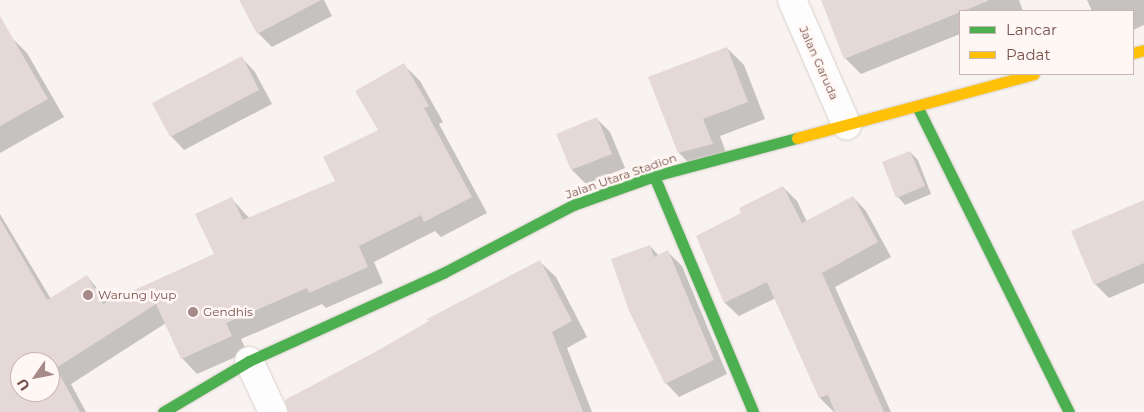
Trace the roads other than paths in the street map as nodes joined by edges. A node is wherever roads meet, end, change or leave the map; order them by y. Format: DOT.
graph roads {
  1 [pos="792,0"];
  2 [pos="1030,75"];
  3 [pos="918,106"];
  4 [pos="847,126"];
  5 [pos="654,176"];
  6 [pos="249,360"];
  7 [pos="163,412"];
  8 [pos="273,412"];
  9 [pos="753,412"];
  10 [pos="1069,412"];
  1 -- 4 [label="street, Jalan Garuda"];
  2 -- 3 [label="street, Jalan Utara Stadion"];
  3 -- 4 [label="street, Jalan Utara Stadion"];
  3 -- 10 [label="street"];
  4 -- 5 [label="street, Jalan Utara Stadion"];
  5 -- 6 [label="street, Jalan Utara Stadion"];
  5 -- 9 [label="street"];
  6 -- 7 [label="street, Jalan Utara Stadion"];
  6 -- 8 [label="street"];
}
